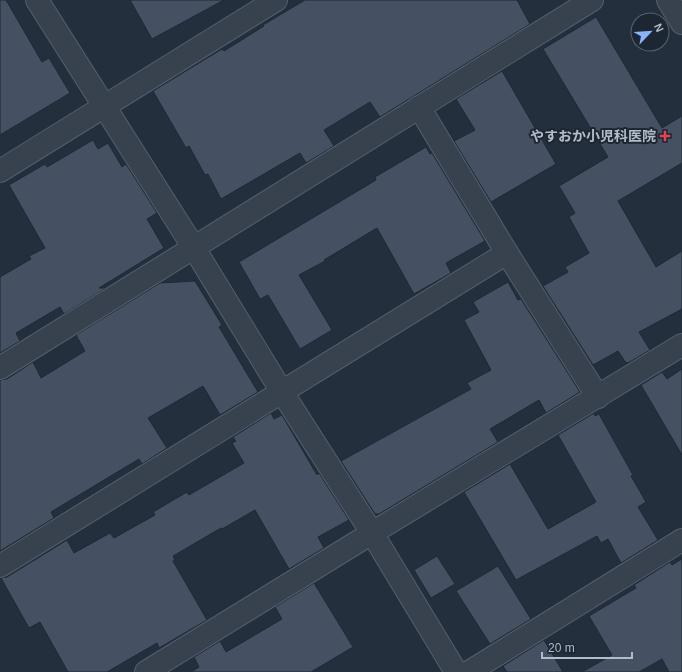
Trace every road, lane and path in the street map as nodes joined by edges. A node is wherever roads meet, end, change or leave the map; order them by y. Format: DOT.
graph roads {
  1 [pos="37,0"];
  2 [pos="276,0"];
  3 [pos="592,0"];
  4 [pos="668,0"];
  5 [pos="682,23"];
  6 [pos="104,107"];
  7 [pos="419,107"];
  8 [pos="0,171"];
  9 [pos="194,248"];
  10 [pos="507,253"];
  11 [pos="682,345"];
  12 [pos="0,368"];
  13 [pos="282,392"];
  14 [pos="598,397"];
  15 [pos="372,533"];
  16 [pos="682,540"];
  17 [pos="0,566"];
  18 [pos="146,672"];
  19 [pos="456,672"];
  20 [pos="469,672"];
  1 -- 6 [label="street"];
  2 -- 6 [label="street"];
  3 -- 7 [label="street"];
  4 -- 5 [label="street"];
  6 -- 8 [label="street"];
  6 -- 9 [label="street"];
  7 -- 9 [label="street"];
  7 -- 10 [label="street"];
  9 -- 12 [label="street"];
  9 -- 13 [label="street"];
  10 -- 13 [label="street"];
  10 -- 14 [label="street"];
  11 -- 14 [label="street"];
  13 -- 15 [label="street"];
  13 -- 17 [label="street"];
  14 -- 15 [label="street"];
  15 -- 18 [label="street"];
  15 -- 19 [label="street"];
  16 -- 20 [label="street"];
}
